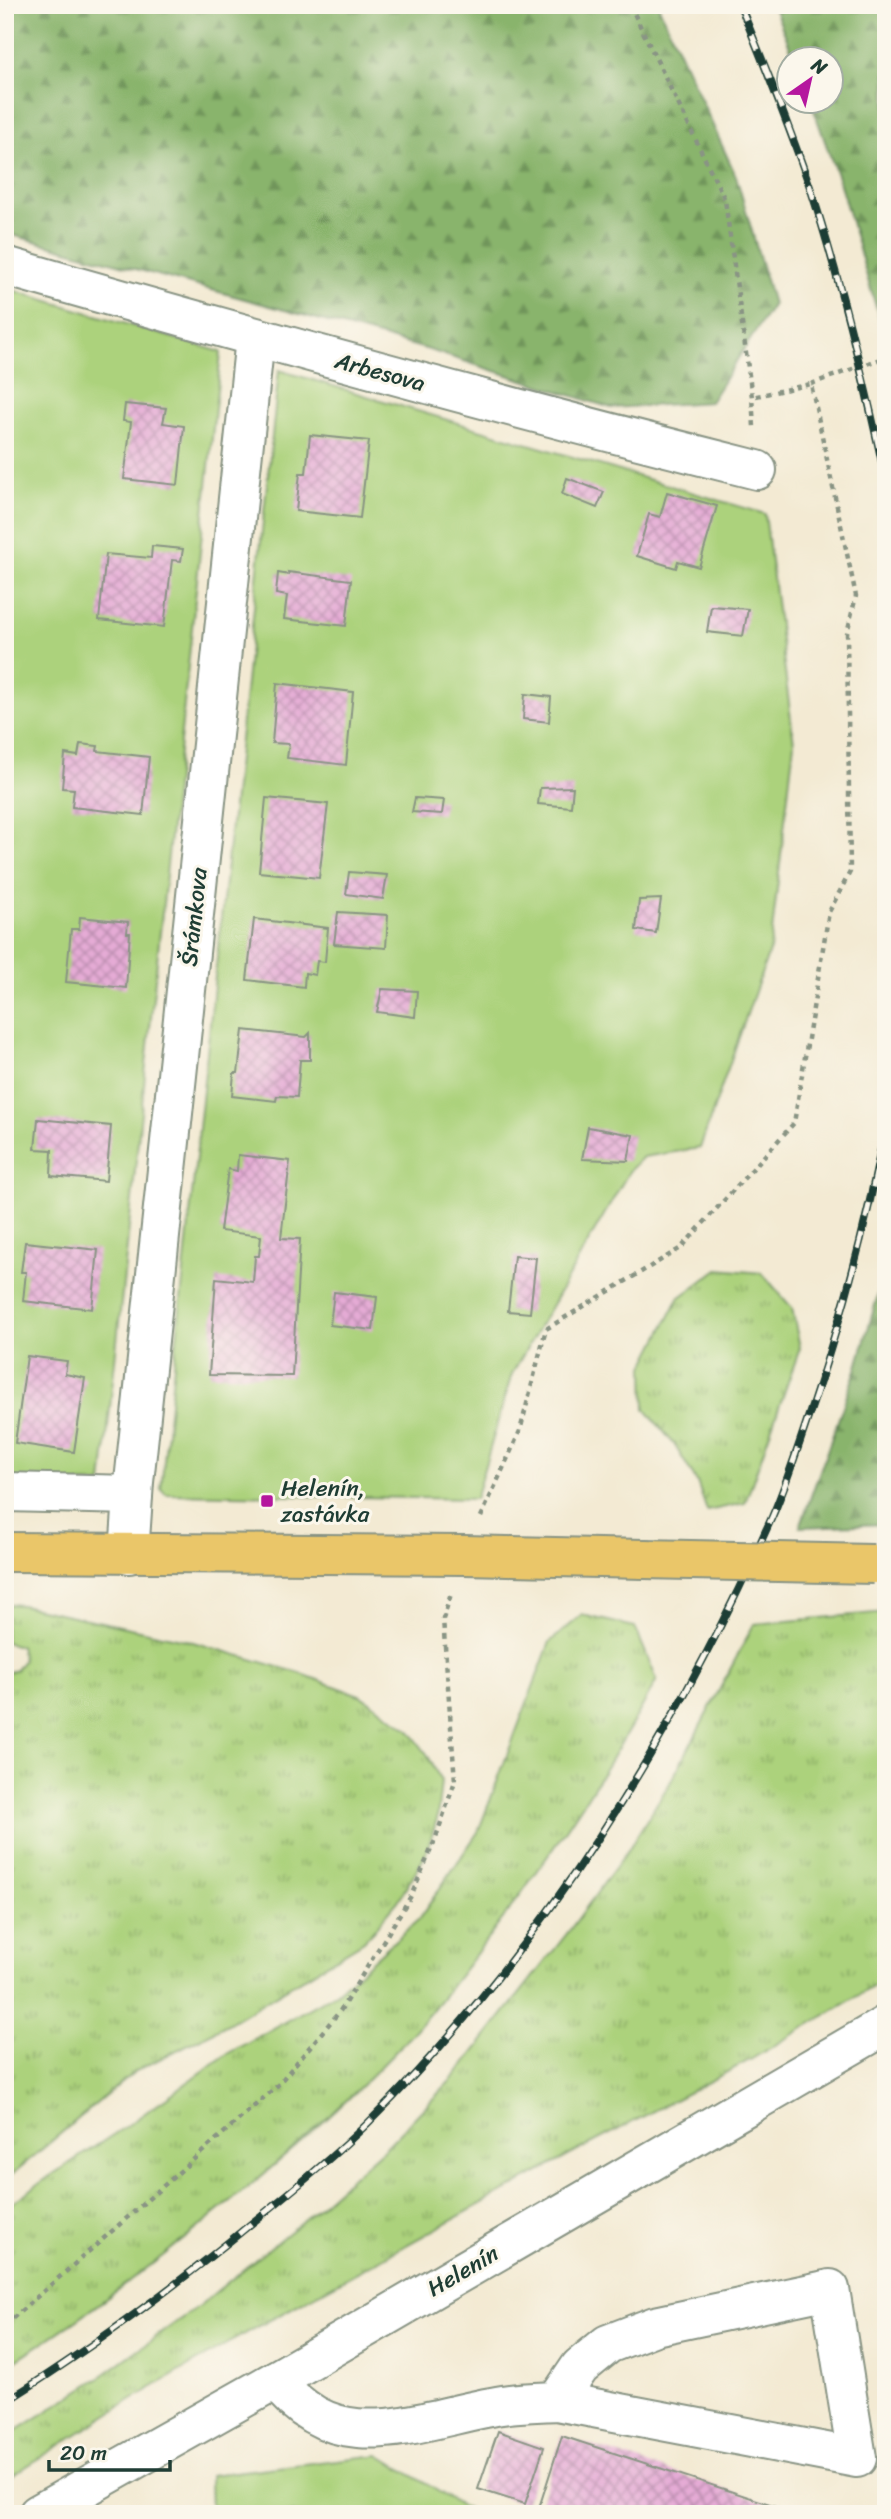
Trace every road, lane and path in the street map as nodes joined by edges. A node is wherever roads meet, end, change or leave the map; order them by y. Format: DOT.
graph roads {
  1 [pos="630,5"];
  2 [pos="5,265"];
  3 [pos="255,338"];
  4 [pos="886,357"];
  5 [pos="811,384"];
  6 [pos="752,397"];
  7 [pos="757,470"];
  8 [pos="5,1492"];
  9 [pos="133,1495"];
  10 [pos="5,1552"];
  11 [pos="129,1554"];
  12 [pos="465,1555"];
  13 [pos="879,1564"];
  14 [pos="886,2025"];
  15 [pos="5,2325"];
  16 [pos="276,2380"];
  17 [pos="557,2401"];
  18 [pos="38,2514"];
  1 -- 6 [label="path"];
  2 -- 3 [label="street, Arbesova"];
  3 -- 7 [label="street, Arbesova"];
  3 -- 9 [label="street, Šrámkova"];
  4 -- 5 [label="path"];
  5 -- 6 [label="path"];
  5 -- 12 [label="path"];
  6 -- 7 [label="path"];
  8 -- 9 [label="street"];
  9 -- 11 [label="street, Šrámkova"];
  10 -- 11 [label="main road"];
  11 -- 12 [label="main road"];
  12 -- 13 [label="main road, bridge"];
  12 -- 15 [label="path"];
  14 -- 16 [label="street, Helenín"];
  16 -- 17 [label="street"];
  16 -- 18 [label="street, Helenín"];
  17 -- 17 [label="street"];
}
